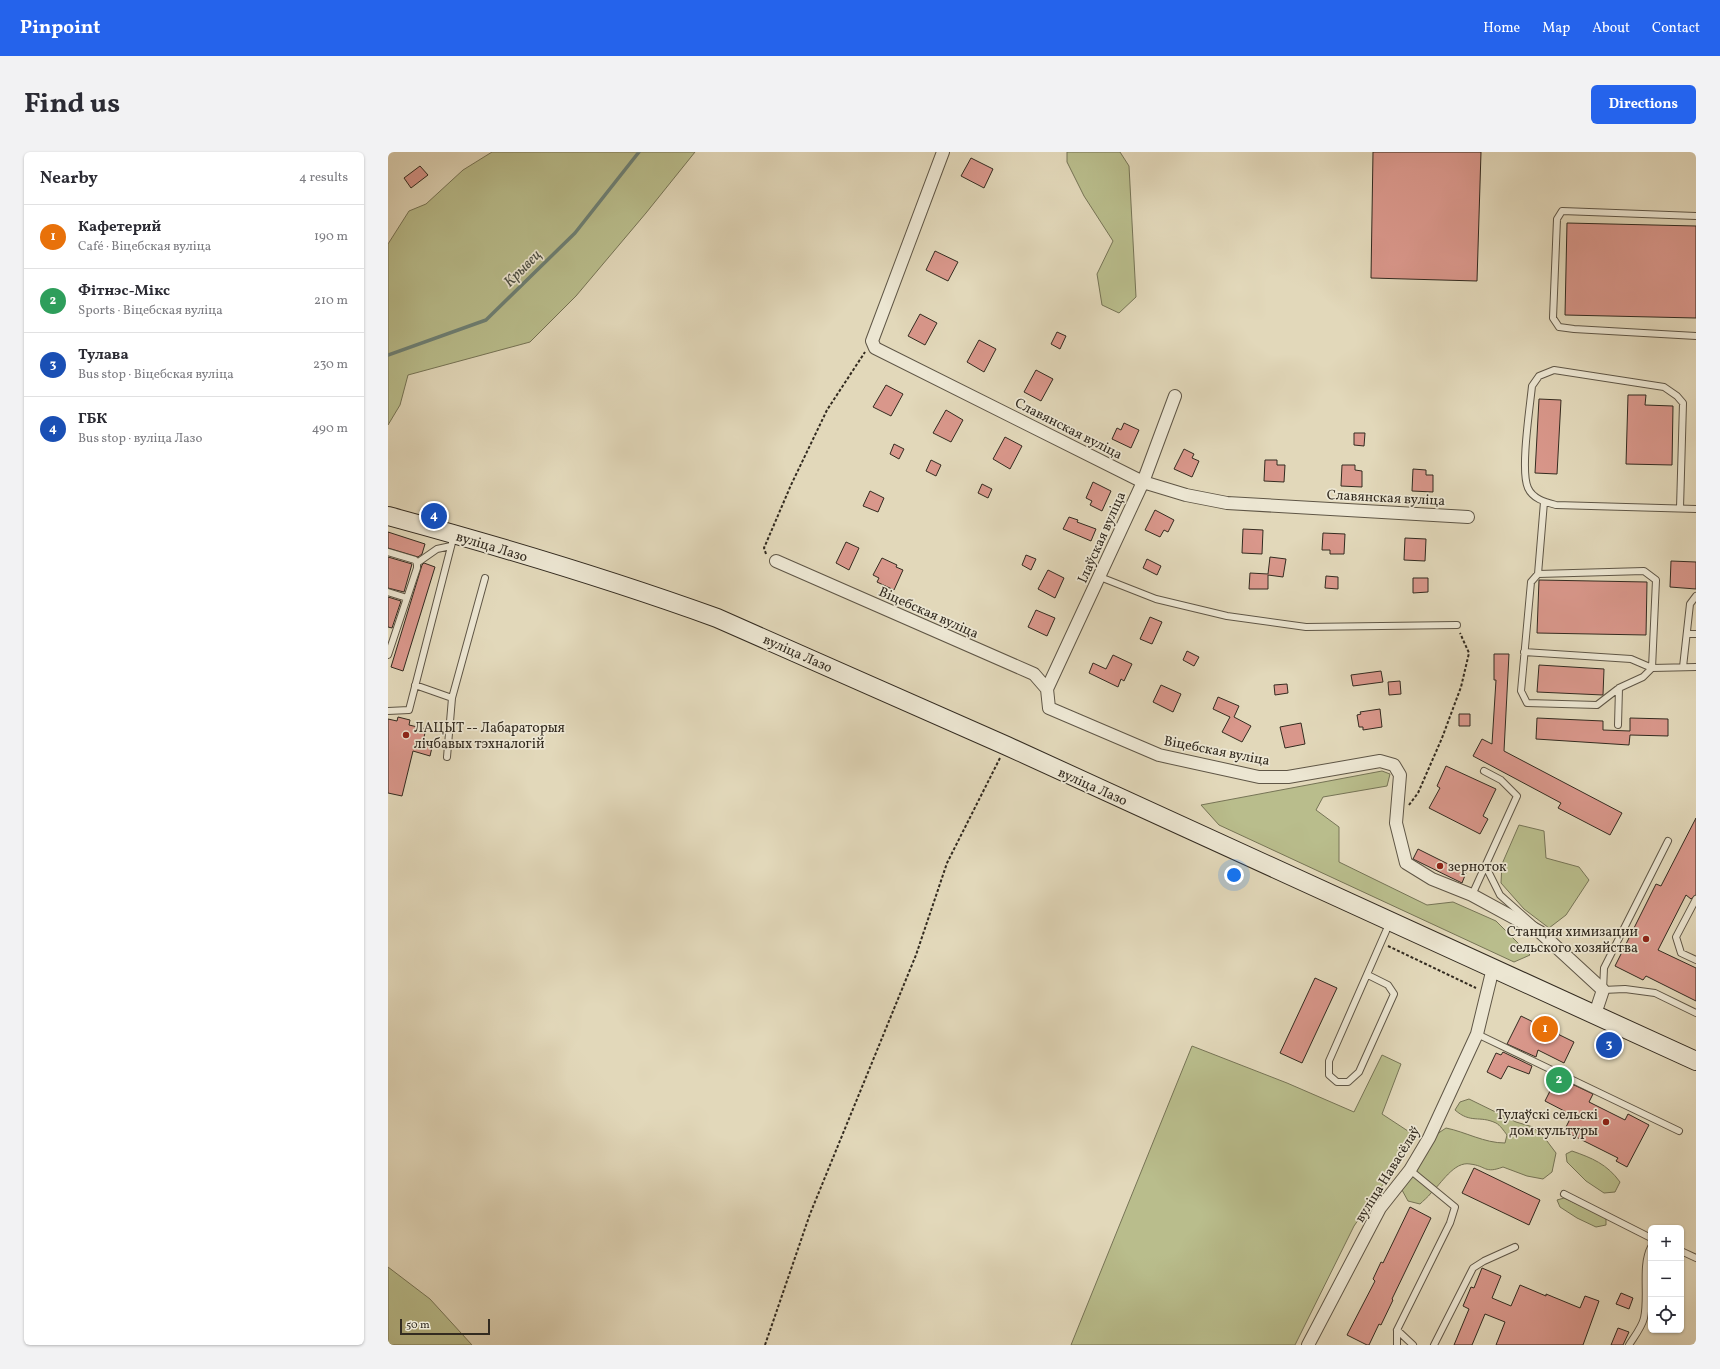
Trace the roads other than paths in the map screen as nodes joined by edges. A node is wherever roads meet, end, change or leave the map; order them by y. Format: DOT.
graph roads {
  1 [pos="943,152"];
  2 [pos="1696,216"];
  3 [pos="1696,336"];
  4 [pos="1175,396"];
  5 [pos="1143,482"];
  6 [pos="1544,502"];
  7 [pos="1680,508"];
  8 [pos="1696,509"];
  9 [pos="388,516"];
  10 [pos="1468,517"];
  11 [pos="453,540"];
  12 [pos="388,552"];
  13 [pos="776,561"];
  14 [pos="417,563"];
  15 [pos="1538,574"];
  16 [pos="1100,577"];
  17 [pos="485,578"];
  18 [pos="388,592"];
  19 [pos="1696,596"];
  20 [pos="406,598"];
  21 [pos="1457,625"];
  22 [pos="388,632"];
  23 [pos="1687,634"];
  24 [pos="1696,634"];
  25 [pos="395,635"];
  26 [pos="1524,652"];
  27 [pos="388,655"];
  28 [pos="1683,667"];
  29 [pos="1696,667"];
  30 [pos="1652,668"];
  31 [pos="415,685"];
  32 [pos="1620,688"];
  33 [pos="1047,689"];
  34 [pos="452,698"];
  35 [pos="388,711"];
  36 [pos="1618,725"];
  37 [pos="447,757"];
  38 [pos="1484,771"];
  39 [pos="1668,841"];
  40 [pos="1485,865"];
  41 [pos="1472,896"];
  42 [pos="1696,899"];
  43 [pos="1391,921"];
  44 [pos="1540,932"];
  45 [pos="1696,960"];
  46 [pos="1493,968"];
  47 [pos="1368,974"];
  48 [pos="1603,990"];
  49 [pos="1696,1013"];
  50 [pos="1595,1014"];
  51 [pos="1477,1034"];
  52 [pos="1696,1060"];
  53 [pos="1679,1131"];
  54 [pos="1410,1170"];
  55 [pos="1564,1194"];
  56 [pos="1648,1236"];
  57 [pos="1515,1247"];
  58 [pos="1648,1253"];
  59 [pos="1684,1253"];
  60 [pos="1696,1258"];
  61 [pos="1397,1330"];
  62 [pos="1308,1345"];
  63 [pos="1397,1345"];
  64 [pos="1413,1345"];
  65 [pos="1434,1345"];
  66 [pos="1629,1345"];
  1 -- 5 [label="street, Славянская вуліца"];
  2 -- 3 [label="lane"];
  4 -- 5 [label="street, Ілаўская вуліца"];
  5 -- 10 [label="street, Славянская вуліца"];
  5 -- 16 [label="street, Ілаўская вуліца"];
  6 -- 7 [label="lane"];
  6 -- 7 [label="lane"];
  6 -- 15 [label="lane"];
  7 -- 8 [label="lane"];
  9 -- 11 [label="main road, вуліца Лазо"];
  11 -- 14 [label="lane"];
  11 -- 31 [label="lane"];
  11 -- 43 [label="main road, вуліца Лазо"];
  12 -- 14 [label="lane"];
  13 -- 33 [label="street, Віцебская вуліца"];
  14 -- 20 [label="lane"];
  15 -- 26 [label="lane"];
  15 -- 30 [label="lane"];
  16 -- 21 [label="lane"];
  16 -- 33 [label="street, Ілаўская вуліца"];
  17 -- 34 [label="lane"];
  18 -- 20 [label="lane"];
  19 -- 23 [label="lane"];
  20 -- 25 [label="lane"];
  22 -- 25 [label="lane"];
  23 -- 24 [label="lane"];
  23 -- 28 [label="lane"];
  25 -- 27 [label="lane"];
  26 -- 30 [label="lane"];
  26 -- 32 [label="lane"];
  28 -- 29 [label="lane"];
  28 -- 30 [label="lane"];
  30 -- 32 [label="lane"];
  31 -- 34 [label="lane"];
  31 -- 35 [label="lane"];
  32 -- 36 [label="lane"];
  33 -- 41 [label="street, Віцебская вуліца"];
  34 -- 37 [label="lane"];
  38 -- 40 [label="lane"];
  39 -- 48 [label="lane"];
  40 -- 41 [label="lane"];
  40 -- 44 [label="lane"];
  41 -- 44 [label="street, Віцебская вуліца"];
  42 -- 45 [label="lane"];
  43 -- 46 [label="main road, вуліца Лазо"];
  43 -- 47 [label="lane"];
  44 -- 48 [label="street, Віцебская вуліца"];
  46 -- 50 [label="main road, вуліца Лазо"];
  46 -- 51 [label="street, вуліца Навасёлаў"];
  47 -- 47 [label="lane"];
  48 -- 49 [label="lane"];
  48 -- 50 [label="street"];
  50 -- 52 [label="main road, вуліца Лазо"];
  51 -- 53 [label="lane"];
  51 -- 54 [label="street, вуліца Навасёлаў"];
  54 -- 61 [label="lane"];
  54 -- 62 [label="street, вуліца Навасёлаў"];
  55 -- 56 [label="lane"];
  57 -- 65 [label="lane"];
  58 -- 66 [label="lane"];
  59 -- 60 [label="lane"];
  61 -- 63 [label="lane"];
  61 -- 64 [label="lane"];
}
